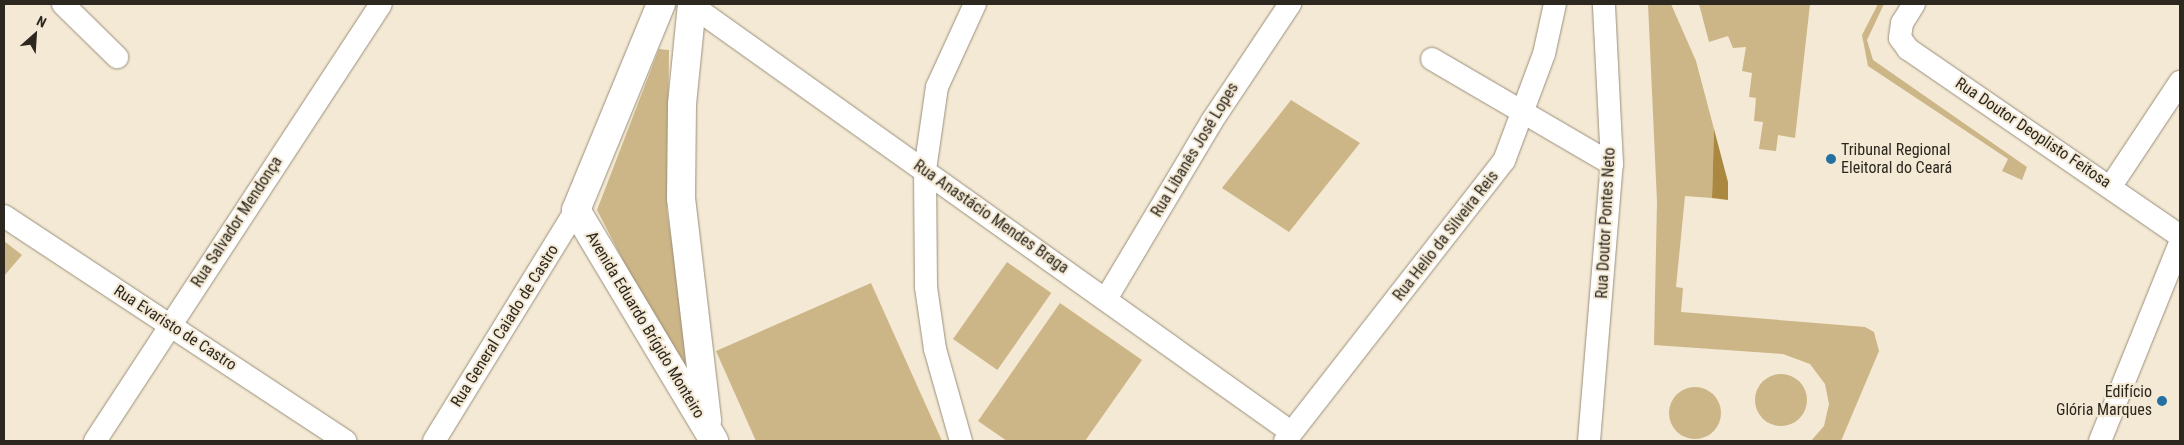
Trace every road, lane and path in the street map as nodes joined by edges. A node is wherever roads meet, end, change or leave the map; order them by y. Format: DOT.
graph roads {
  1 [pos="62,4"];
  2 [pos="381,4"];
  3 [pos="662,4"];
  4 [pos="691,4"];
  5 [pos="975,4"];
  6 [pos="1290,4"];
  7 [pos="1555,4"];
  8 [pos="1604,4"];
  9 [pos="1914,4"];
  10 [pos="117,57"];
  11 [pos="1432,59"];
  12 [pos="2180,82"];
  13 [pos="1525,112"];
  14 [pos="1612,164"];
  15 [pos="925,170"];
  16 [pos="2111,186"];
  17 [pos="576,210"];
  18 [pos="4,216"];
  19 [pos="2180,236"];
  20 [pos="2180,243"];
  21 [pos="1106,299"];
  22 [pos="170,324"];
  23 [pos="711,434"];
  24 [pos="1288,437"];
  25 [pos="94,441"];
  26 [pos="345,441"];
  27 [pos="434,441"];
  28 [pos="961,441"];
  29 [pos="1589,441"];
  30 [pos="2100,441"];
  1 -- 10 [label="street"];
  2 -- 22 [label="street, Rua Salvador Mendonça"];
  3 -- 17 [label="main road"];
  4 -- 15 [label="street, Rua Anastácio Mendes Braga"];
  4 -- 23 [label="main road"];
  5 -- 15 [label="street"];
  6 -- 21 [label="street, Rua Libanês José Lopes"];
  7 -- 13 [label="street, Rua Helio da Silveira Reis"];
  8 -- 14 [label="street, Rua Doutor Pontes Neto"];
  9 -- 16 [label="street, Rua Doutor Deoplisto Feitosa"];
  11 -- 13 [label="street"];
  12 -- 16 [label="street"];
  13 -- 14 [label="street"];
  13 -- 24 [label="street, Rua Helio da Silveira Reis"];
  14 -- 29 [label="street, Rua Doutor Pontes Neto"];
  15 -- 21 [label="street, Rua Anastácio Mendes Braga"];
  15 -- 28 [label="street"];
  16 -- 19 [label="street, Rua Doutor Deoplisto Feitosa"];
  17 -- 23 [label="main road, Avenida Eduardo Brígido Monteiro"];
  17 -- 27 [label="street, Rua General Caiado de Castro"];
  18 -- 22 [label="street, Rua Evaristo de Castro"];
  20 -- 30 [label="street"];
  21 -- 24 [label="street, Rua Anastácio Mendes Braga"];
  22 -- 25 [label="street, Rua Salvador Mendonça"];
  22 -- 26 [label="street, Rua Evaristo de Castro"];
}
